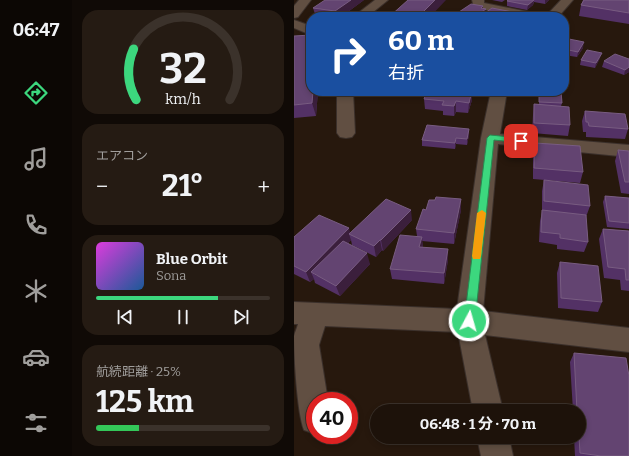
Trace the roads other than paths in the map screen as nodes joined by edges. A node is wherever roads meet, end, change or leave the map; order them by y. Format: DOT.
graph roads {
  1 [pos="305,0"];
  2 [pos="382,0"];
  3 [pos="478,0"];
  4 [pos="567,0"];
  5 [pos="366,12"];
  6 [pos="511,12"];
  7 [pos="556,12"];
  8 [pos="294,14"];
  9 [pos="294,24"];
  10 [pos="306,29"];
  11 [pos="345,96"];
  12 [pos="498,96"];
  13 [pos="346,133"];
  14 [pos="490,138"];
  15 [pos="629,151"];
  16 [pos="304,314"];
  17 [pos="469,321"];
  18 [pos="629,340"];
  19 [pos="311,392"];
  20 [pos="487,404"];
  21 [pos="494,444"];
  22 [pos="497,456"];
  1 -- 8 [label="street"];
  2 -- 5 [label="street"];
  3 -- 6 [label="street"];
  4 -- 7 [label="street"];
  9 -- 10 [label="street"];
  11 -- 13 [label="street"];
  12 -- 14 [label="street"];
  14 -- 15 [label="street"];
  14 -- 17 [label="street"];
  16 -- 17 [label="street"];
  16 -- 19 [label="street"];
  17 -- 18 [label="street"];
  17 -- 20 [label="street"];
  21 -- 22 [label="street"];
}
